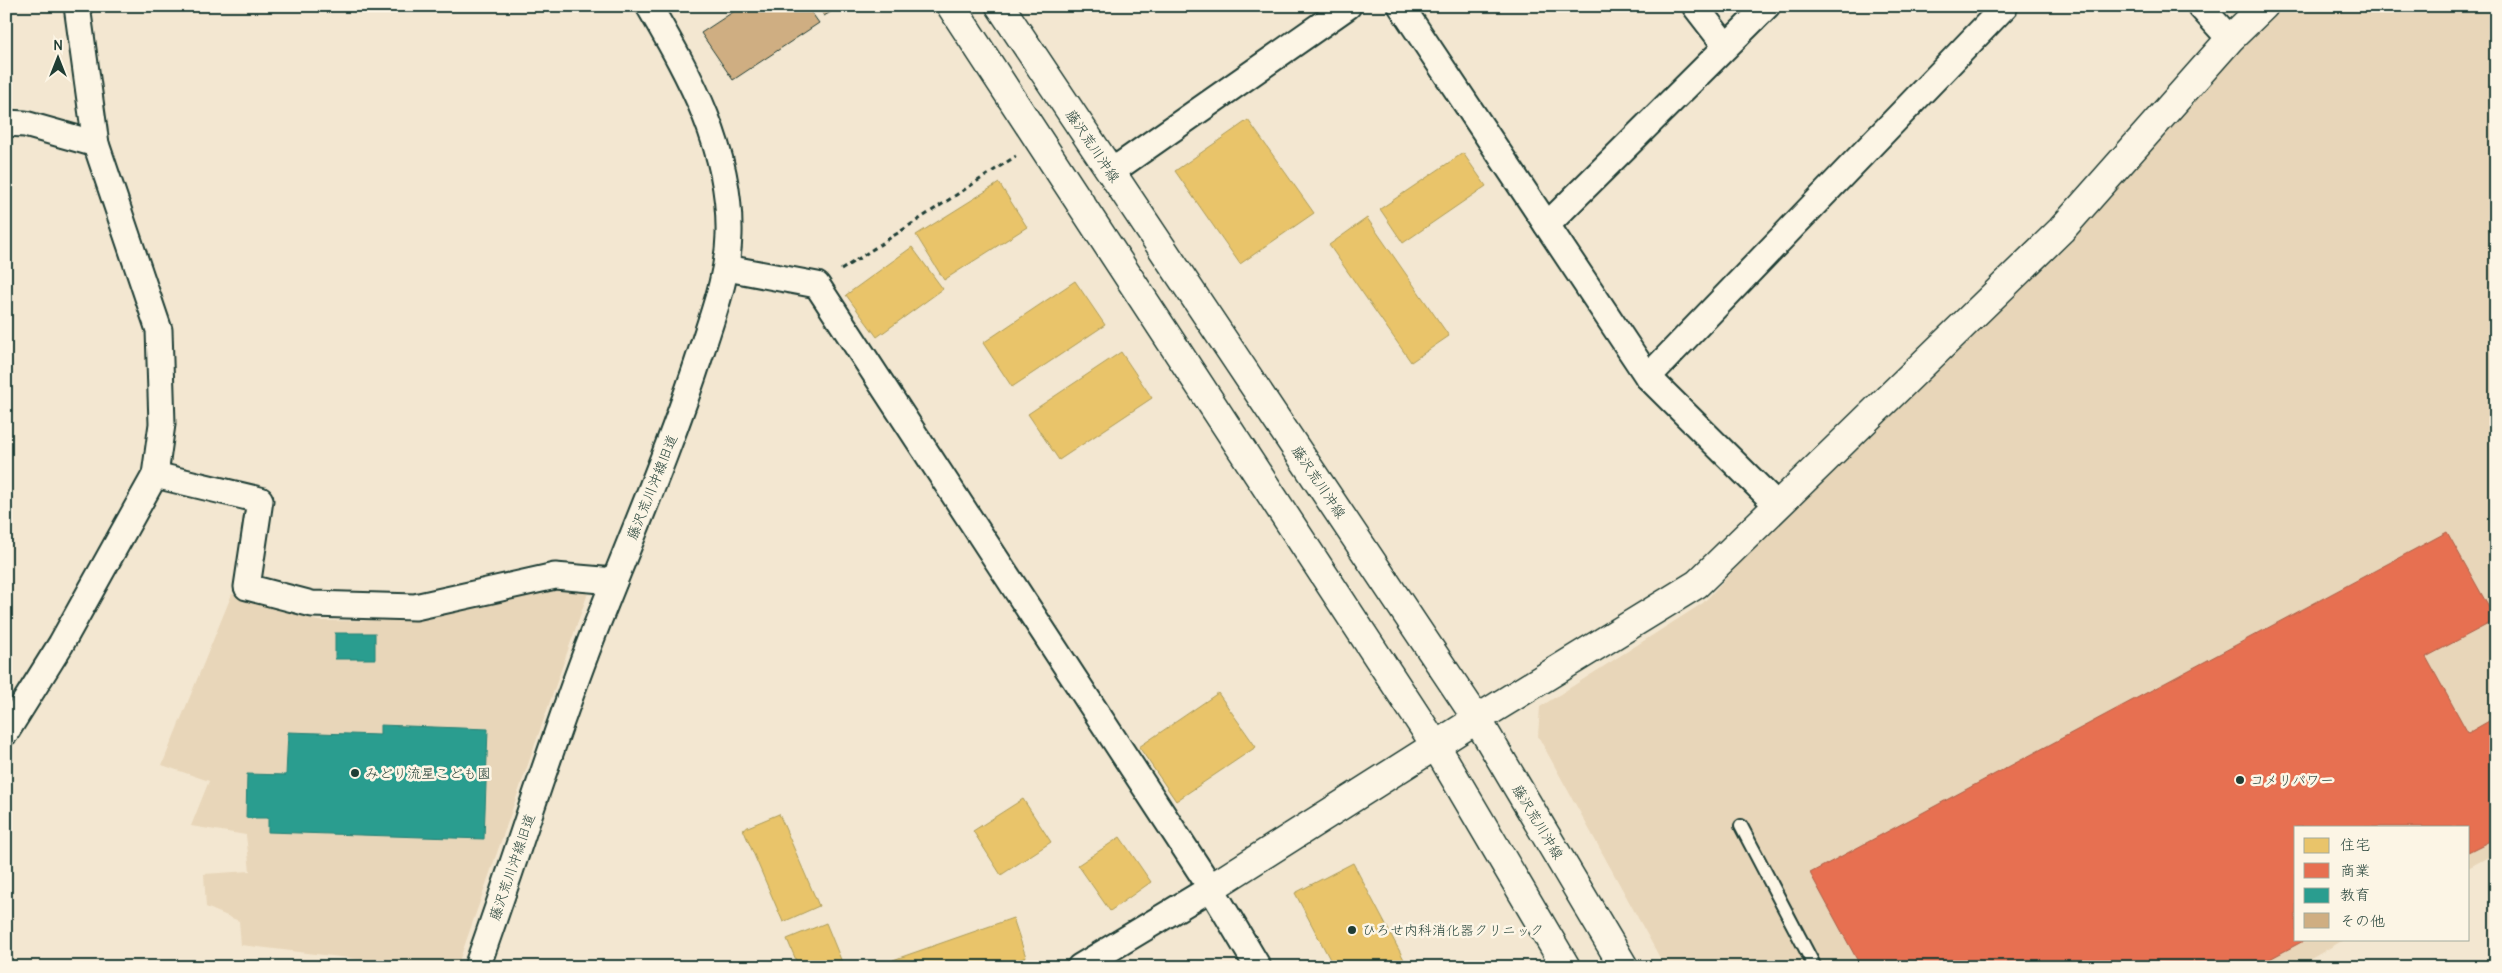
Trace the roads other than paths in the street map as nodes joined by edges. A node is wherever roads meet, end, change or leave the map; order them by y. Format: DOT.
graph roads {
  1 [pos="77,6"];
  2 [pos="648,6"];
  3 [pos="951,6"];
  4 [pos="1000,6"];
  5 [pos="1348,6"];
  6 [pos="1401,6"];
  7 [pos="1695,6"];
  8 [pos="1767,6"];
  9 [pos="2005,6"];
  10 [pos="2200,6"];
  11 [pos="2264,6"];
  12 [pos="2230,39"];
  13 [pos="1726,46"];
  14 [pos="6,123"];
  15 [pos="96,144"];
  16 [pos="1110,172"];
  17 [pos="1547,225"];
  18 [pos="727,268"];
  19 [pos="1648,376"];
  20 [pos="155,475"];
  21 [pos="1777,505"];
  22 [pos="614,581"];
  23 [pos="1477,719"];
  24 [pos="6,732"];
  25 [pos="1436,746"];
  26 [pos="1741,826"];
  27 [pos="1211,888"];
  28 [pos="477,967"];
  29 [pos="1080,967"];
  30 [pos="1258,967"];
  31 [pos="1566,967"];
  32 [pos="1624,967"];
  33 [pos="1815,967"];
  1 -- 15 [label="street"];
  2 -- 18 [label="street, 藤沢荒川沖線旧道"];
  3 -- 25 [label="main road"];
  4 -- 16 [label="main road, 藤沢荒川沖線"];
  5 -- 16 [label="street"];
  6 -- 17 [label="street"];
  7 -- 13 [label="street"];
  8 -- 13 [label="street"];
  9 -- 19 [label="street"];
  10 -- 12 [label="street"];
  11 -- 12 [label="main road"];
  12 -- 21 [label="main road"];
  13 -- 17 [label="street"];
  14 -- 15 [label="street"];
  15 -- 20 [label="street"];
  16 -- 23 [label="main road, 藤沢荒川沖線"];
  17 -- 19 [label="street"];
  18 -- 22 [label="street, 藤沢荒川沖線旧道"];
  18 -- 27 [label="street"];
  19 -- 21 [label="street"];
  20 -- 22 [label="street"];
  20 -- 24 [label="street"];
  21 -- 23 [label="main road"];
  22 -- 28 [label="street, 藤沢荒川沖線旧道"];
  23 -- 25 [label="main road"];
  23 -- 32 [label="main road, 藤沢荒川沖線"];
  25 -- 27 [label="main road"];
  25 -- 31 [label="main road"];
  26 -- 33 [label="lane"];
  27 -- 29 [label="street"];
  27 -- 30 [label="street"];
}
